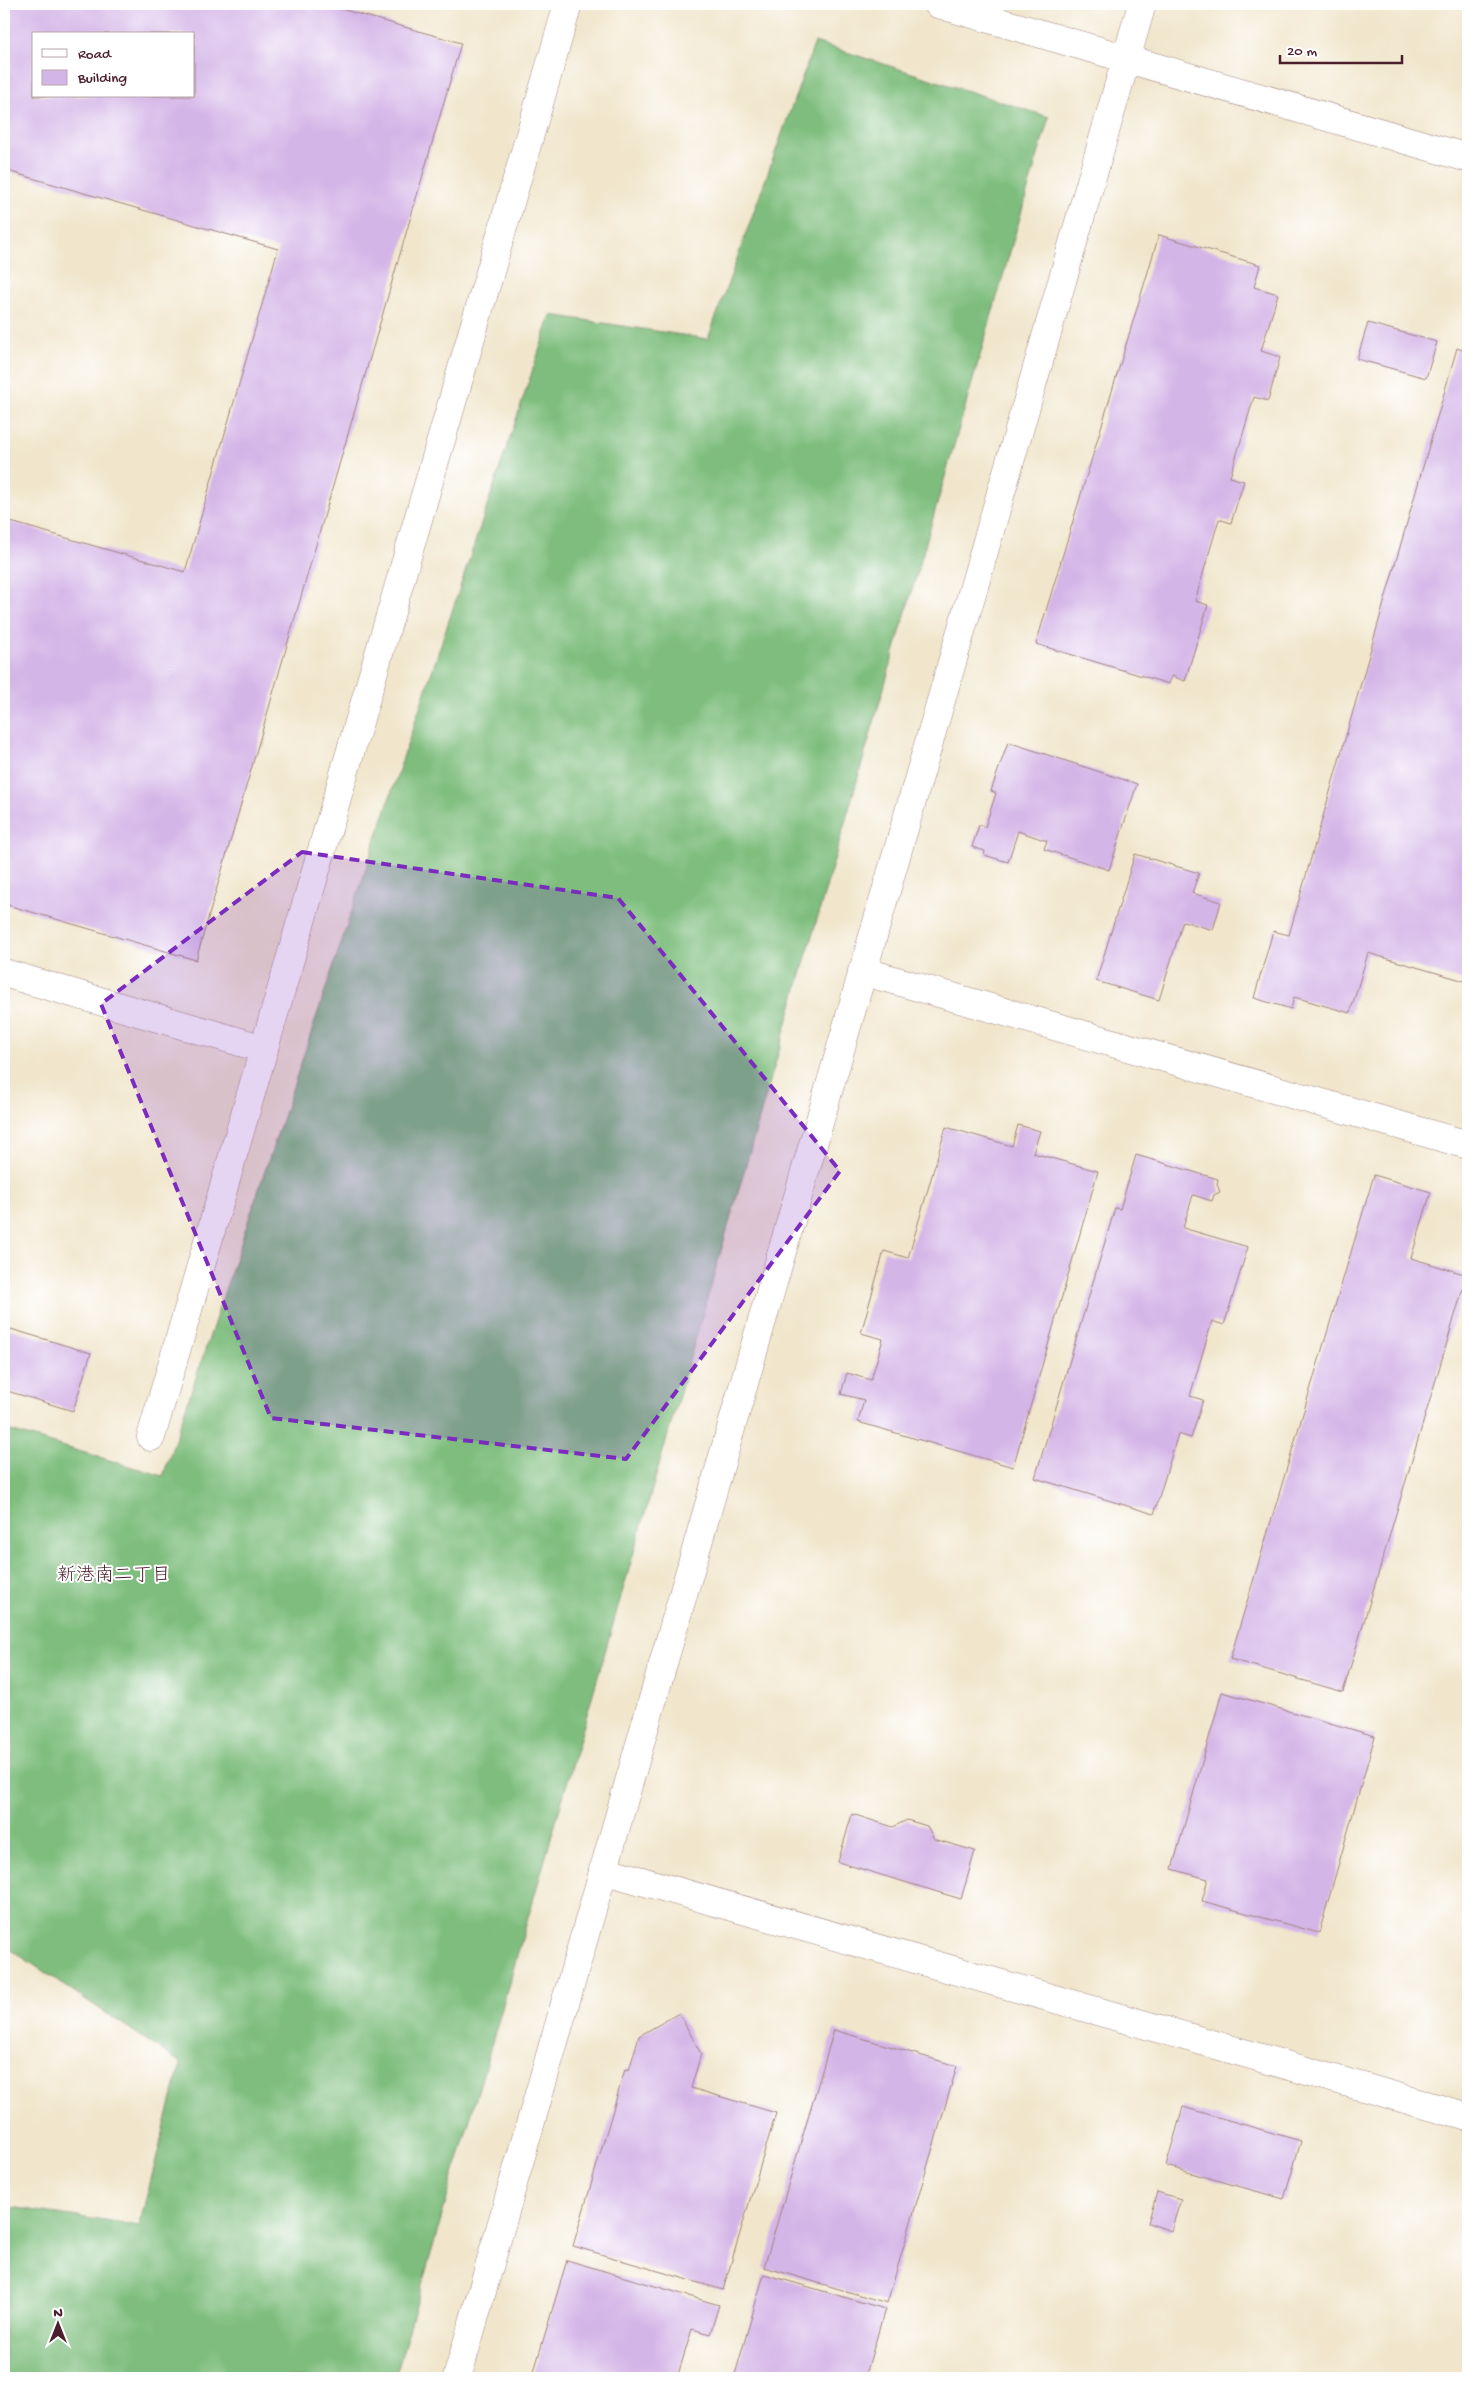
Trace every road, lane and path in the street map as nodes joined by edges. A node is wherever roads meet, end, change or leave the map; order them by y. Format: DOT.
graph roads {
  1 [pos="568,4"];
  2 [pos="938,4"];
  3 [pos="1142,4"];
  4 [pos="1126,58"];
  5 [pos="1468,158"];
  6 [pos="862,971"];
  7 [pos="4,973"];
  8 [pos="264,1049"];
  9 [pos="1468,1145"];
  10 [pos="151,1437"];
  11 [pos="603,1870"];
  12 [pos="1468,2117"];
  13 [pos="456,2378"];
  1 -- 8 [label="street"];
  2 -- 4 [label="street"];
  3 -- 4 [label="street"];
  4 -- 5 [label="street"];
  4 -- 6 [label="street"];
  6 -- 9 [label="street"];
  6 -- 11 [label="street"];
  7 -- 8 [label="street"];
  8 -- 10 [label="street"];
  11 -- 12 [label="street"];
  11 -- 13 [label="street"];
}
